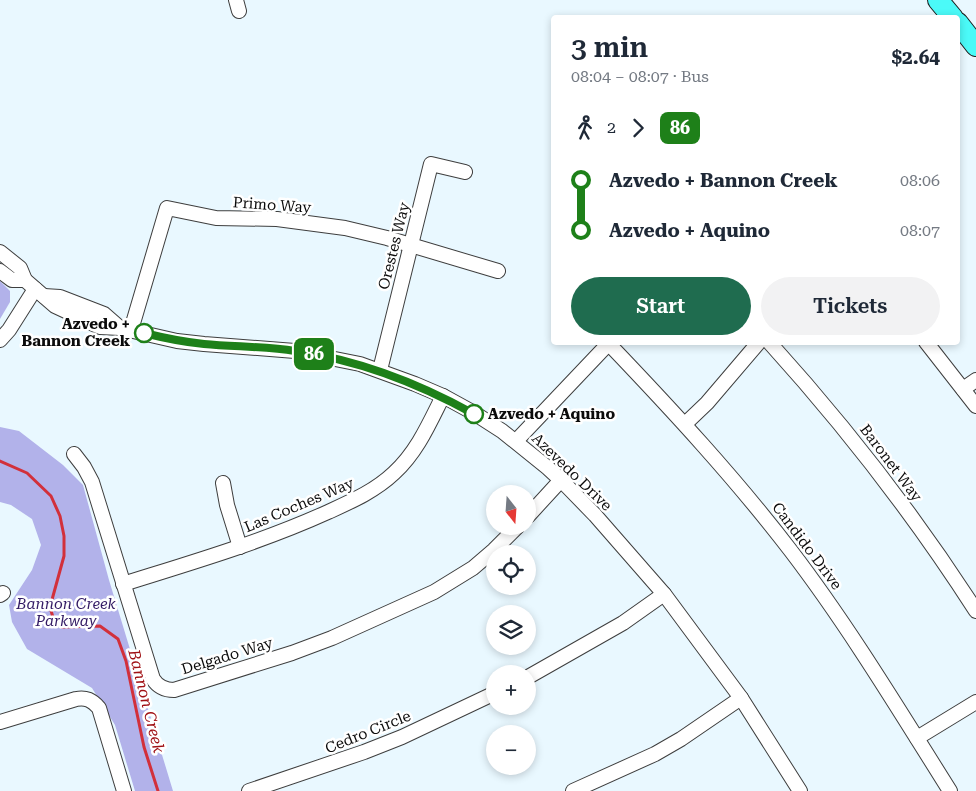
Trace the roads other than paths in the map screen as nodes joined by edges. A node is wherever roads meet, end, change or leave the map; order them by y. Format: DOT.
graph roads {
  1 [pos="938,0"];
  2 [pos="950,15"];
  3 [pos="960,26"];
  4 [pos="976,46"];
  5 [pos="465,172"];
  6 [pos="410,246"];
  7 [pos="0,252"];
  8 [pos="0,271"];
  9 [pos="498,271"];
  10 [pos="35,288"];
  11 [pos="126,329"];
  12 [pos="0,340"];
  13 [pos="608,345"];
  14 [pos="612,345"];
  15 [pos="756,345"];
  16 [pos="772,345"];
  17 [pos="928,345"];
  18 [pos="380,370"];
  19 [pos="976,380"];
  20 [pos="963,389"];
  21 [pos="443,396"];
  22 [pos="976,406"];
  23 [pos="685,424"];
  24 [pos="516,441"];
  25 [pos="74,454"];
  26 [pos="561,480"];
  27 [pos="223,483"];
  28 [pos="536,507"];
  29 [pos="509,535"];
  30 [pos="240,547"];
  31 [pos="123,584"];
  32 [pos="664,594"];
  33 [pos="976,611"];
  34 [pos="536,673"];
  35 [pos="486,697"];
  36 [pos="742,698"];
  37 [pos="976,702"];
  38 [pos="0,722"];
  39 [pos="917,738"];
  40 [pos="124,791"];
  41 [pos="249,791"];
  42 [pos="573,791"];
  43 [pos="800,791"];
  44 [pos="950,791"];
  1 -- 2 [label="highway"];
  3 -- 4 [label="highway"];
  5 -- 6 [label="street, Orestes Way"];
  6 -- 9 [label="street, Primo Way"];
  6 -- 11 [label="street, Primo Way"];
  6 -- 18 [label="street, Orestes Way"];
  7 -- 10 [label="street, Azevedo Drive"];
  8 -- 10 [label="street, Azevedo Drive"];
  10 -- 11 [label="street, Azevedo Drive"];
  10 -- 12 [label="street"];
  11 -- 18 [label="street, Azevedo Drive"];
  13 -- 24 [label="street"];
  14 -- 23 [label="street, Candido Drive"];
  15 -- 23 [label="street"];
  16 -- 33 [label="street, Baronet Way"];
  17 -- 20 [label="street"];
  18 -- 21 [label="street, Azevedo Drive"];
  19 -- 20 [label="street"];
  20 -- 22 [label="street"];
  21 -- 24 [label="street, Azevedo Drive"];
  21 -- 30 [label="street, Las Coches Way"];
  23 -- 39 [label="street, Candido Drive"];
  24 -- 26 [label="street, Azevedo Drive"];
  25 -- 31 [label="street, Delgado Way"];
  26 -- 28 [label="street"];
  26 -- 32 [label="street, Azevedo Drive"];
  27 -- 30 [label="street"];
  29 -- 31 [label="street, Delgado Way"];
  30 -- 31 [label="street, Las Coches Way"];
  32 -- 34 [label="street"];
  32 -- 36 [label="street, Azevedo Drive"];
  35 -- 41 [label="street, Cedro Circle"];
  36 -- 42 [label="street"];
  36 -- 43 [label="street, Azevedo Drive"];
  37 -- 39 [label="street"];
  38 -- 40 [label="street"];
  39 -- 44 [label="street, Candido Drive"];
}
